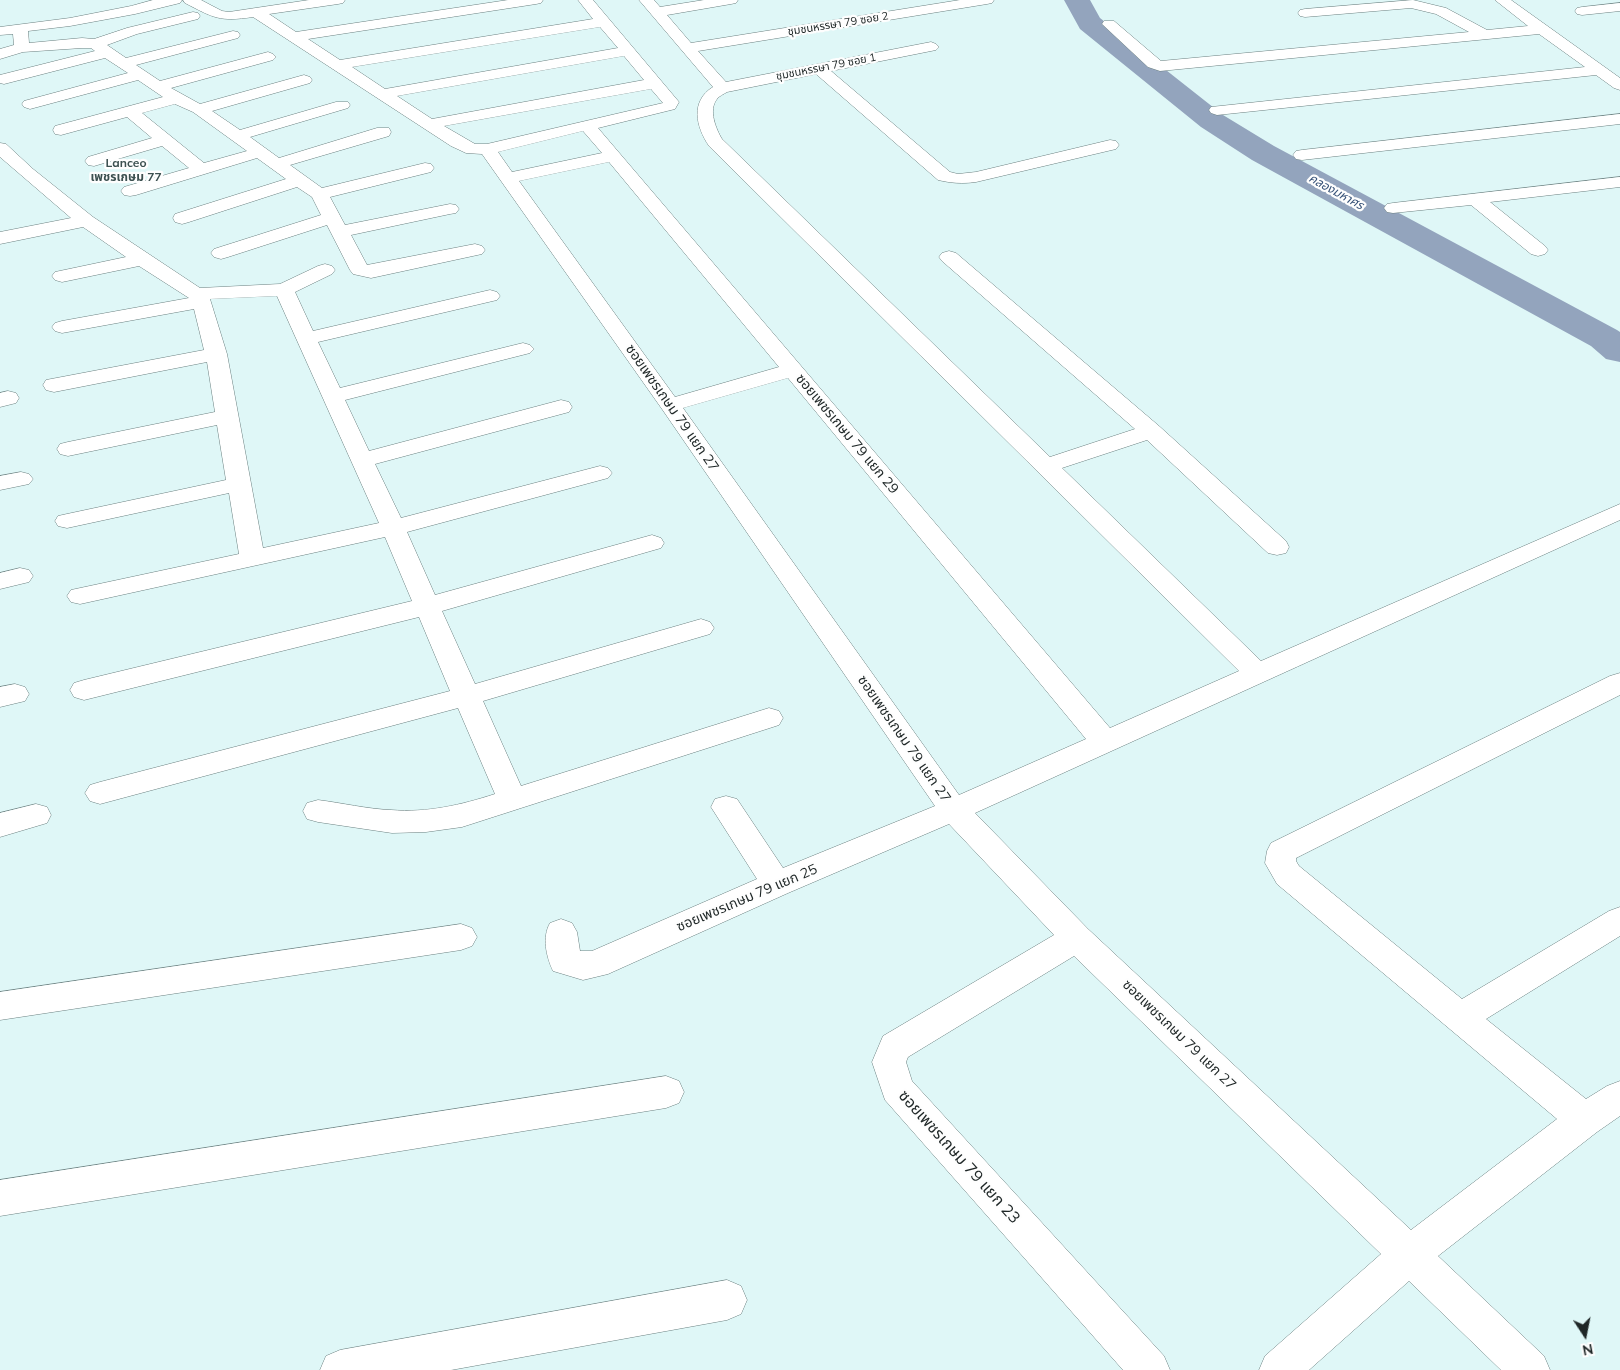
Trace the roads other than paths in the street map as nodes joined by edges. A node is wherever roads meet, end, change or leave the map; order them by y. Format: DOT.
graph roads {
  1 [pos="175,0"];
  2 [pos="338,0"];
  3 [pos="536,0"];
  4 [pos="585,0"];
  5 [pos="731,0"];
  6 [pos="987,0"];
  7 [pos="1502,0"];
  8 [pos="196,5"];
  9 [pos="651,6"];
  10 [pos="1620,7"];
  11 [pos="1582,11"];
  12 [pos="255,12"];
  13 [pos="1306,13"];
  14 [pos="604,22"];
  15 [pos="1108,24"];
  16 [pos="20,28"];
  17 [pos="1542,29"];
  18 [pos="0,30"];
  19 [pos="234,35"];
  20 [pos="524,35"];
  21 [pos="1484,35"];
  22 [pos="293,37"];
  23 [pos="465,44"];
  24 [pos="931,46"];
  25 [pos="22,48"];
  26 [pos="688,48"];
  27 [pos="102,49"];
  28 [pos="628,51"];
  29 [pos="0,54"];
  30 [pos="268,58"];
  31 [pos="124,63"];
  32 [pos="337,65"];
  33 [pos="546,65"];
  34 [pos="819,69"];
  35 [pos="1598,70"];
  36 [pos="140,75"];
  37 [pos="485,76"];
  38 [pos="4,78"];
  39 [pos="304,80"];
  40 [pos="656,83"];
  41 [pos="1620,85"];
  42 [pos="157,87"];
  43 [pos="722,88"];
  44 [pos="382,94"];
  45 [pos="176,99"];
  46 [pos="30,104"];
  47 [pos="342,105"];
  48 [pos="199,109"];
  49 [pos="1217,110"];
  50 [pos="130,112"];
  51 [pos="1620,119"];
  52 [pos="430,124"];
  53 [pos="588,126"];
  54 [pos="60,130"];
  55 [pos="383,132"];
  56 [pos="237,136"];
  57 [pos="165,140"];
  58 [pos="1110,145"];
  59 [pos="0,148"];
  60 [pos="487,149"];
  61 [pos="260,152"];
  62 [pos="613,156"];
  63 [pos="1302,156"];
  64 [pos="94,161"];
  65 [pos="276,164"];
  66 [pos="425,168"];
  67 [pos="202,169"];
  68 [pos="507,178"];
  69 [pos="299,180"];
  70 [pos="1620,182"];
  71 [pos="130,191"];
  72 [pos="319,194"];
  73 [pos="1474,198"];
  74 [pos="1393,208"];
  75 [pos="450,209"];
  76 [pos="182,218"];
  77 [pos="86,221"];
  78 [pos="335,225"];
  79 [pos="0,238"];
  80 [pos="22,246"];
  81 [pos="475,250"];
  82 [pos="1538,250"];
  83 [pos="0,251"];
  84 [pos="221,253"];
  85 [pos="949,257"];
  86 [pos="142,260"];
  87 [pos="325,270"];
  88 [pos="62,276"];
  89 [pos="284,290"];
  90 [pos="490,296"];
  91 [pos="199,298"];
  92 [pos="62,327"];
  93 [pos="306,339"];
  94 [pos="523,349"];
  95 [pos="216,354"];
  96 [pos="793,370"];
  97 [pos="54,385"];
  98 [pos="332,396"];
  99 [pos="670,405"];
  100 [pos="561,408"];
  101 [pos="227,416"];
  102 [pos="1151,431"];
  103 [pos="68,449"];
  104 [pos="362,460"];
  105 [pos="1046,466"];
  106 [pos="600,473"];
  107 [pos="239,484"];
  108 [pos="1620,511"];
  109 [pos="66,521"];
  110 [pos="393,528"];
  111 [pos="652,544"];
  112 [pos="1276,547"];
  113 [pos="252,559"];
  114 [pos="80,596"];
  115 [pos="428,606"];
  116 [pos="701,628"];
  117 [pos="1258,674"];
  118 [pos="1620,683"];
  119 [pos="84,690"];
  120 [pos="467,696"];
  121 [pos="769,718"];
  122 [pos="1105,742"];
  123 [pos="100,792"];
  124 [pos="512,800"];
  125 [pos="726,807"];
  126 [pos="954,810"];
  127 [pos="318,811"];
  128 [pos="36,814"];
  129 [pos="0,824"];
  130 [pos="777,884"];
  131 [pos="1620,920"];
  132 [pos="561,932"];
  133 [pos="461,937"];
  134 [pos="1077,938"];
  135 [pos="0,1006"];
  136 [pos="1460,1017"];
  137 [pos="666,1092"];
  138 [pos="1620,1097"];
  139 [pos="1584,1120"];
  140 [pos="0,1198"];
  141 [pos="1409,1254"];
  142 [pos="727,1300"];
  143 [pos="340,1370"];
  144 [pos="1150,1370"];
  145 [pos="1279,1370"];
  146 [pos="1530,1370"];
  1 -- 16 [label="street"];
  2 -- 12 [label="street"];
  3 -- 22 [label="street"];
  4 -- 14 [label="street"];
  5 -- 9 [label="street"];
  6 -- 26 [label="street, ชุมชนหรรษา 79 ซอย 2"];
  7 -- 17 [label="street"];
  8 -- 12 [label="street"];
  8 -- 27 [label="street"];
  9 -- 26 [label="street"];
  10 -- 11 [label="street"];
  12 -- 22 [label="street"];
  13 -- 21 [label="street"];
  14 -- 20 [label="street"];
  14 -- 28 [label="street"];
  15 -- 21 [label="street"];
  16 -- 18 [label="street"];
  16 -- 25 [label="street"];
  17 -- 21 [label="street"];
  17 -- 35 [label="street"];
  19 -- 31 [label="street"];
  20 -- 23 [label="street"];
  20 -- 33 [label="street"];
  22 -- 32 [label="street"];
  23 -- 32 [label="street"];
  23 -- 37 [label="street"];
  24 -- 34 [label="street, ชุมชนหรรษา 79 ซอย 1"];
  25 -- 27 [label="street"];
  25 -- 29 [label="street"];
  26 -- 43 [label="street"];
  27 -- 31 [label="street"];
  27 -- 38 [label="street"];
  28 -- 33 [label="street"];
  28 -- 40 [label="street"];
  30 -- 42 [label="street"];
  31 -- 36 [label="street"];
  32 -- 44 [label="street"];
  33 -- 37 [label="street"];
  34 -- 43 [label="street, ชุมชนหรรษา 79 ซอย 1"];
  34 -- 58 [label="street"];
  35 -- 41 [label="street"];
  35 -- 49 [label="street"];
  36 -- 42 [label="street"];
  36 -- 46 [label="street"];
  37 -- 44 [label="street"];
  39 -- 48 [label="street"];
  40 -- 52 [label="street"];
  40 -- 53 [label="street"];
  42 -- 45 [label="street"];
  43 -- 105 [label="street"];
  44 -- 52 [label="street"];
  45 -- 48 [label="street"];
  45 -- 50 [label="street"];
  47 -- 56 [label="street"];
  48 -- 56 [label="street"];
  50 -- 54 [label="street"];
  50 -- 57 [label="street"];
  51 -- 63 [label="street"];
  52 -- 60 [label="street"];
  53 -- 60 [label="street"];
  53 -- 62 [label="street, ซอยเพชรเกษม 79 แยก 29"];
  55 -- 65 [label="street"];
  56 -- 61 [label="street"];
  57 -- 64 [label="street"];
  57 -- 67 [label="street"];
  59 -- 77 [label="street"];
  60 -- 68 [label="street, ซอยเพชรเกษม 79 แยก 27"];
  61 -- 65 [label="street"];
  61 -- 67 [label="street"];
  62 -- 68 [label="street"];
  62 -- 96 [label="street, ซอยเพชรเกษม 79 แยก 29"];
  65 -- 69 [label="street"];
  66 -- 72 [label="street"];
  67 -- 71 [label="street"];
  68 -- 99 [label="street, ซอยเพชรเกษม 79 แยก 27"];
  69 -- 72 [label="street"];
  69 -- 76 [label="street"];
  70 -- 73 [label="street"];
  72 -- 78 [label="street"];
  73 -- 74 [label="street"];
  73 -- 82 [label="street"];
  75 -- 78 [label="street"];
  77 -- 79 [label="street"];
  77 -- 86 [label="street"];
  78 -- 81 [label="street"];
  78 -- 84 [label="street"];
  80 -- 83 [label="street"];
  85 -- 102 [label="street"];
  86 -- 88 [label="street"];
  86 -- 91 [label="street"];
  87 -- 89 [label="street"];
  89 -- 91 [label="street"];
  89 -- 93 [label="street"];
  90 -- 93 [label="street"];
  91 -- 92 [label="street"];
  91 -- 95 [label="street"];
  93 -- 98 [label="street"];
  94 -- 98 [label="street"];
  95 -- 97 [label="street"];
  95 -- 101 [label="street"];
  96 -- 99 [label="street"];
  96 -- 122 [label="street, ซอยเพชรเกษม 79 แยก 29"];
  98 -- 104 [label="street"];
  99 -- 126 [label="street, ซอยเพชรเกษม 79 แยก 27"];
  100 -- 104 [label="street"];
  101 -- 103 [label="street"];
  101 -- 107 [label="street"];
  102 -- 105 [label="street"];
  102 -- 112 [label="street"];
  104 -- 110 [label="street"];
  105 -- 117 [label="street"];
  106 -- 110 [label="street"];
  107 -- 109 [label="street"];
  107 -- 113 [label="street"];
  108 -- 117 [label="street, ซอยเพชรเกษม 79 แยก 25"];
  110 -- 113 [label="street"];
  110 -- 115 [label="street"];
  111 -- 115 [label="street"];
  113 -- 114 [label="street"];
  115 -- 119 [label="street"];
  115 -- 120 [label="street"];
  116 -- 120 [label="street"];
  117 -- 122 [label="street, ซอยเพชรเกษม 79 แยก 25"];
  118 -- 136 [label="street"];
  120 -- 123 [label="street"];
  120 -- 124 [label="street"];
  121 -- 124 [label="street"];
  122 -- 126 [label="street, ซอยเพชรเกษม 79 แยก 25"];
  124 -- 127 [label="street"];
  125 -- 130 [label="street"];
  126 -- 130 [label="street, ซอยเพชรเกษม 79 แยก 25"];
  126 -- 134 [label="street, ซอยเพชรเกษม 79 แยก 27"];
  128 -- 129 [label="street"];
  130 -- 132 [label="street, ซอยเพชรเกษม 79 แยก 25"];
  131 -- 136 [label="street"];
  133 -- 135 [label="street"];
  134 -- 141 [label="street, ซอยเพชรเกษม 79 แยก 27"];
  134 -- 144 [label="street, ซอยเพชรเกษม 79 แยก 23"];
  136 -- 139 [label="street"];
  137 -- 140 [label="street"];
  138 -- 139 [label="street"];
  139 -- 141 [label="street"];
  141 -- 145 [label="street"];
  141 -- 146 [label="street, ซอยเพชรเกษม 79 แยก 27"];
  142 -- 143 [label="street"];
}
